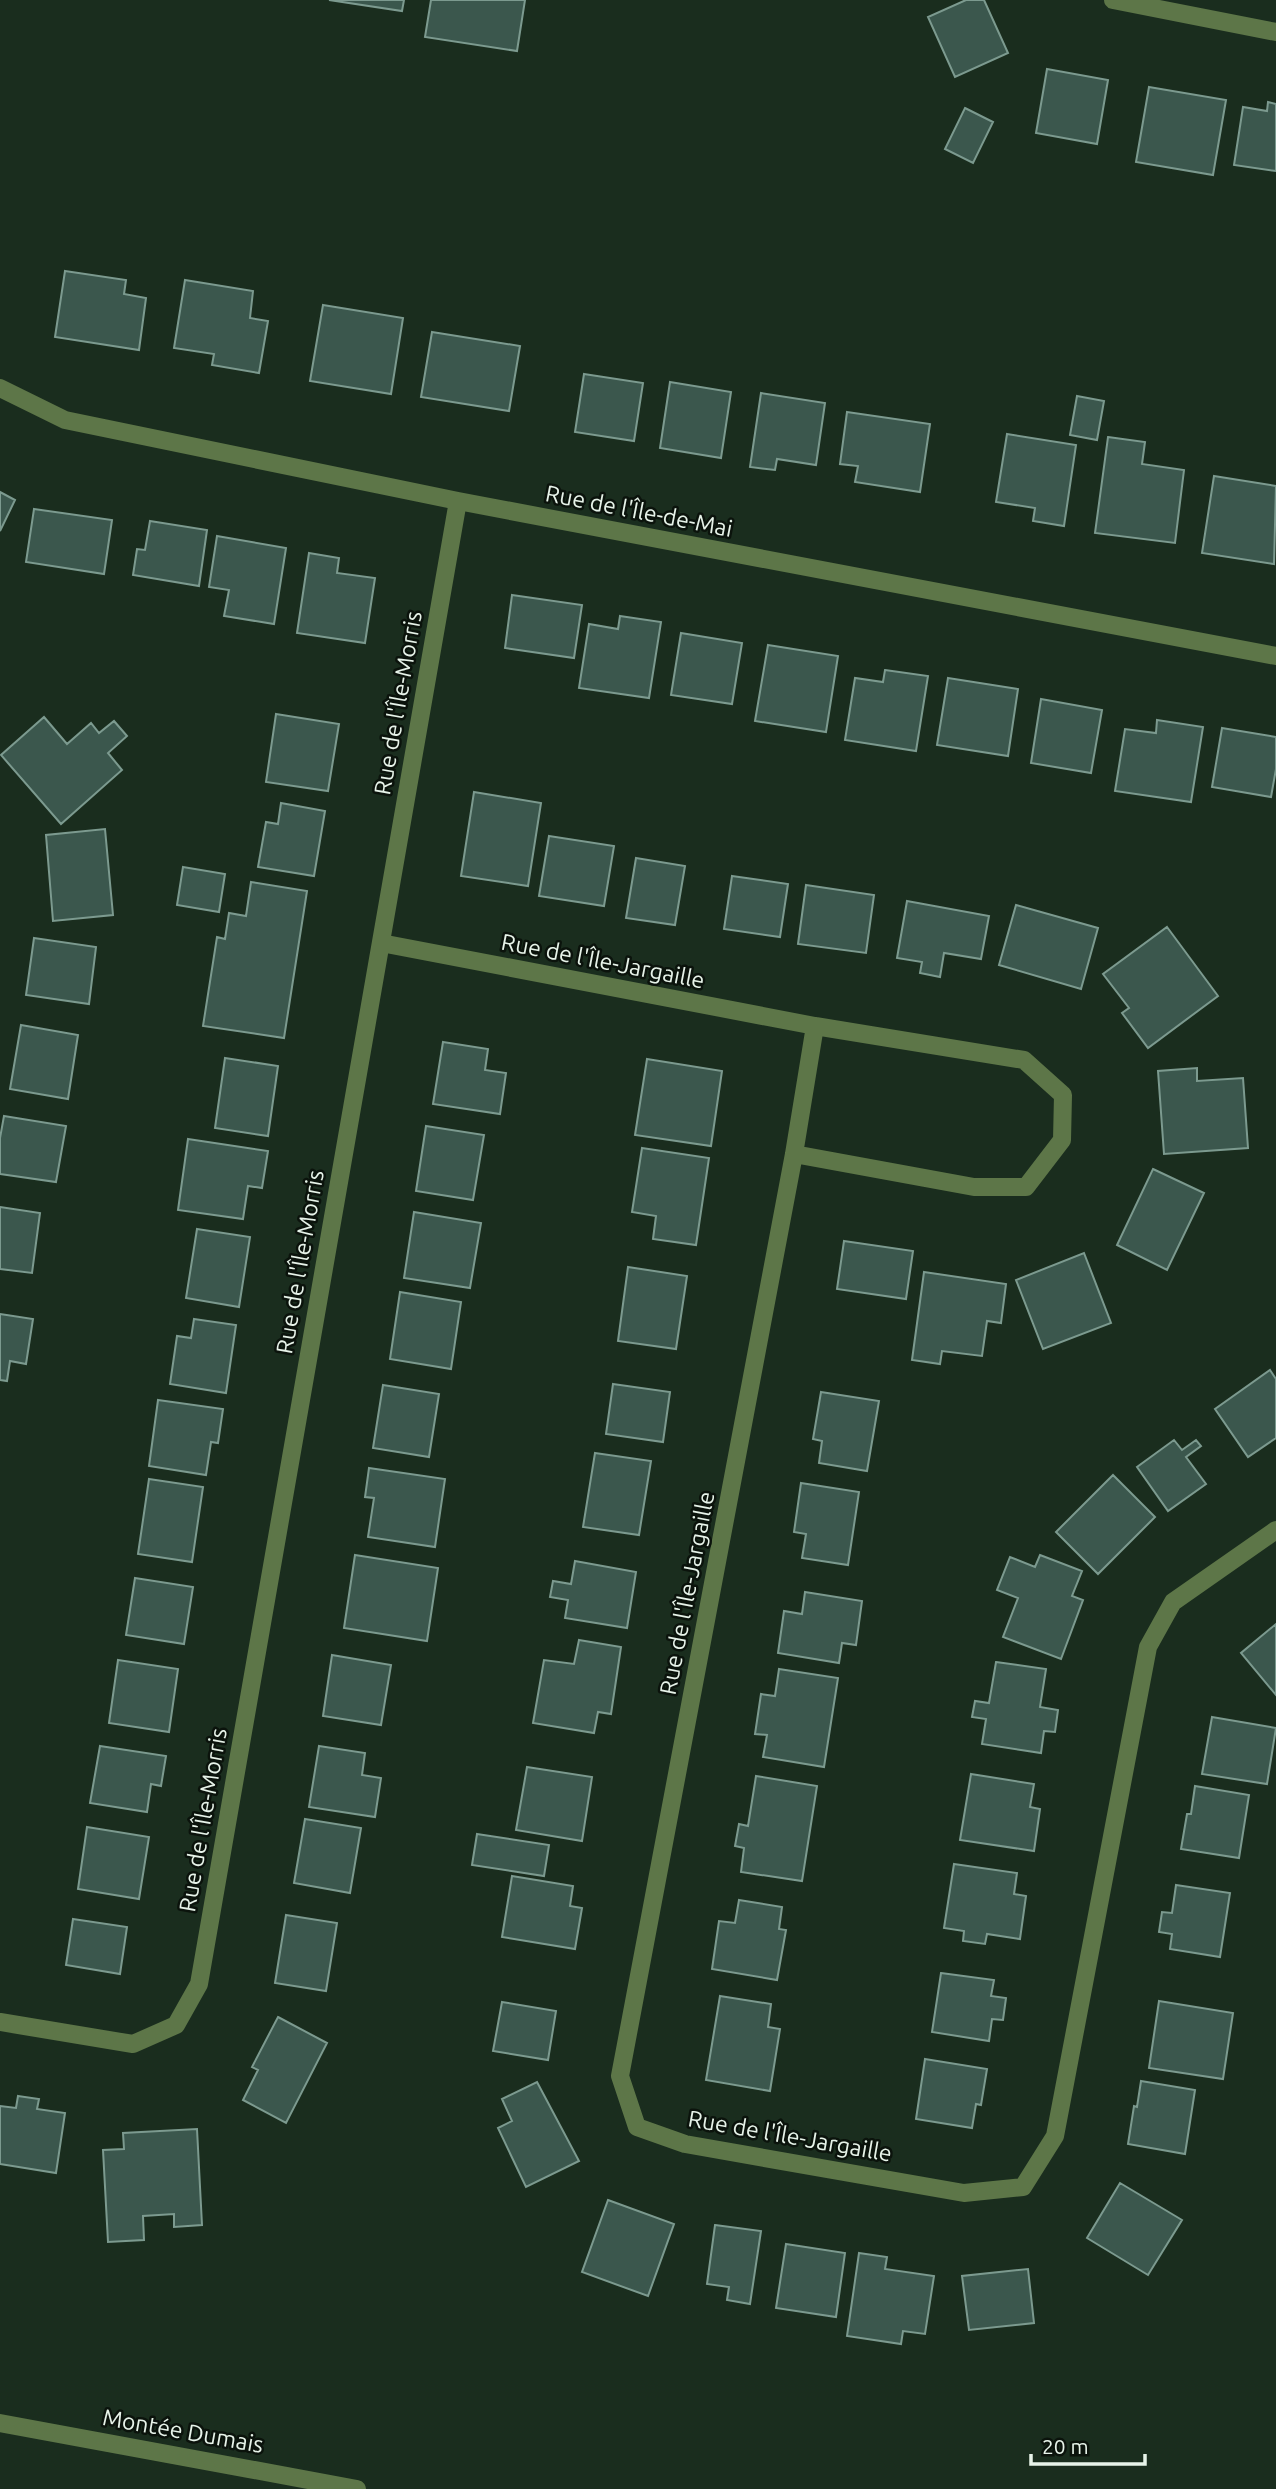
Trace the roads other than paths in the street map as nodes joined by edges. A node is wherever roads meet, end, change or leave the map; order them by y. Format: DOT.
graph roads {
  1 [pos="1113,0"];
  2 [pos="1191,8"];
  3 [pos="1276,32"];
  4 [pos="0,388"];
  5 [pos="458,502"];
  6 [pos="1276,656"];
  7 [pos="381,943"];
  8 [pos="815,1026"];
  9 [pos="794,1154"];
  10 [pos="1276,1530"];
  11 [pos="0,2022"];
  12 [pos="0,2423"];
  13 [pos="357,2489"];
  1 -- 2 [label="street"];
  2 -- 3 [label="street"];
  4 -- 5 [label="street, Rue de l'Île-de-Mai"];
  5 -- 6 [label="street, Rue de l'Île-de-Mai"];
  5 -- 7 [label="street, Rue de l'Île-Morris"];
  7 -- 8 [label="street, Rue de l'Île-Jargaille"];
  7 -- 11 [label="street, Rue de l'Île-Morris"];
  8 -- 9 [label="street, Rue de l'Île-Jargaille"];
  8 -- 9 [label="street, Rue de l'Île-Jargaille"];
  9 -- 10 [label="street, Rue de l'Île-Jargaille"];
  12 -- 13 [label="street, Montée Dumais"];
}
